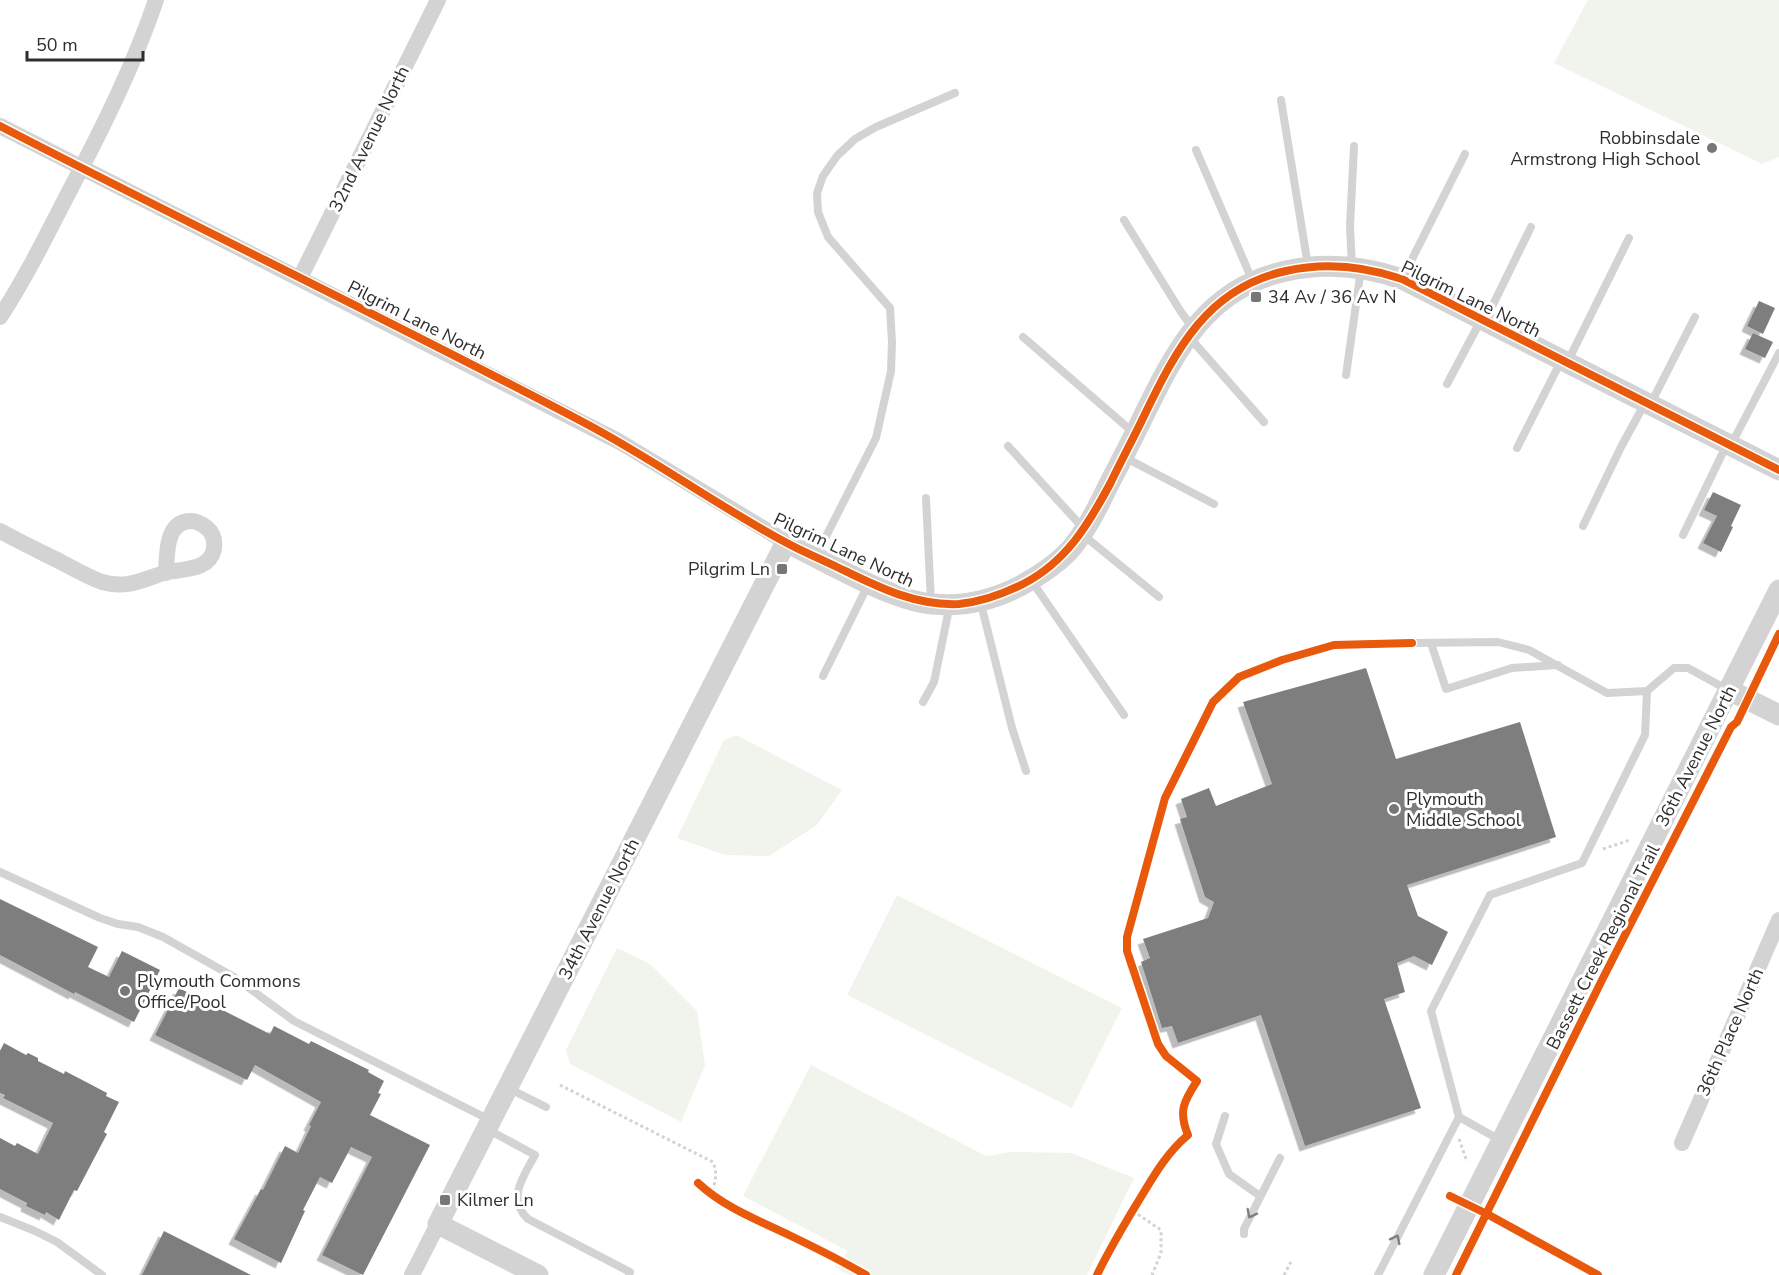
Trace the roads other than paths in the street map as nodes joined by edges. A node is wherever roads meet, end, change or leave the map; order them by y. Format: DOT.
graph roads {
  1 [pos="156,0"];
  2 [pos="438,0"];
  3 [pos="954,93"];
  4 [pos="1281,100"];
  5 [pos="0,126"];
  6 [pos="1354,146"];
  7 [pos="1196,150"];
  8 [pos="1466,154"];
  9 [pos="81,168"];
  10 [pos="1124,220"];
  11 [pos="1531,227"];
  12 [pos="1629,238"];
  13 [pos="1308,266"];
  14 [pos="1356,268"];
  15 [pos="300,278"];
  16 [pos="1402,279"];
  17 [pos="1253,282"];
  18 [pos="0,317"];
  19 [pos="1695,317"];
  20 [pos="1483,320"];
  21 [pos="1191,332"];
  22 [pos="1023,337"];
  23 [pos="1779,353"];
  24 [pos="1564,362"];
  25 [pos="1346,375"];
  26 [pos="1447,384"];
  27 [pos="1648,404"];
  28 [pos="1264,422"];
  29 [pos="1135,435"];
  30 [pos="1729,444"];
  31 [pos="1008,446"];
  32 [pos="1517,448"];
  33 [pos="1123,457"];
  34 [pos="1779,470"];
  35 [pos="926,498"];
  36 [pos="1214,504"];
  37 [pos="1583,526"];
  38 [pos="0,531"];
  39 [pos="1083,531"];
  40 [pos="1683,535"];
  41 [pos="786,542"];
  42 [pos="815,557"];
  43 [pos="166,573"];
  44 [pos="1031,580"];
  45 [pos="869,582"];
  46 [pos="1779,590"];
  47 [pos="1159,597"];
  48 [pos="980,600"];
  49 [pos="940,604"];
  50 [pos="1412,643"];
  51 [pos="1431,643"];
  52 [pos="1558,665"];
  53 [pos="823,676"];
  54 [pos="1729,690"];
  55 [pos="1647,691"];
  56 [pos="923,702"];
  57 [pos="1124,715"];
  58 [pos="1779,715"];
  59 [pos="1026,771"];
  60 [pos="0,872"];
  61 [pos="1779,920"];
  62 [pos="508,1088"];
  63 [pos="546,1107"];
  64 [pos="1225,1116"];
  65 [pos="1459,1117"];
  66 [pos="489,1125"];
  67 [pos="1502,1142"];
  68 [pos="1682,1143"];
  69 [pos="1280,1158"];
  70 [pos="1260,1196"];
  71 [pos="0,1217"];
  72 [pos="438,1224"];
  73 [pos="1244,1234"];
  74 [pos="102,1275"];
  75 [pos="412,1275"];
  76 [pos="538,1275"];
  77 [pos="629,1275"];
  78 [pos="1378,1275"];
  79 [pos="1434,1275"];
  1 -- 9 [label="street"];
  2 -- 15 [label="street, 32nd Avenue North"];
  3 -- 42 [label="lane"];
  4 -- 13 [label="lane"];
  5 -- 9 [label="street, Pilgrim Lane North"];
  6 -- 14 [label="lane"];
  7 -- 17 [label="lane"];
  8 -- 16 [label="lane"];
  9 -- 15 [label="street, Pilgrim Lane North"];
  9 -- 18 [label="street"];
  10 -- 21 [label="lane"];
  11 -- 20 [label="lane"];
  12 -- 24 [label="lane"];
  13 -- 14 [label="street, Pilgrim Lane North"];
  13 -- 17 [label="street, Pilgrim Lane North"];
  14 -- 16 [label="street, Pilgrim Lane North"];
  14 -- 25 [label="lane"];
  15 -- 41 [label="street, Pilgrim Lane North"];
  16 -- 20 [label="street, Pilgrim Lane North"];
  17 -- 21 [label="street, Pilgrim Lane North"];
  19 -- 27 [label="lane"];
  20 -- 24 [label="street, Pilgrim Lane North"];
  20 -- 26 [label="lane"];
  21 -- 28 [label="lane"];
  21 -- 29 [label="street, Pilgrim Lane North"];
  22 -- 29 [label="lane"];
  23 -- 30 [label="lane"];
  24 -- 27 [label="street, Pilgrim Lane North"];
  24 -- 32 [label="lane"];
  27 -- 30 [label="street, Pilgrim Lane North"];
  27 -- 37 [label="lane"];
  29 -- 33 [label="street, Pilgrim Lane North"];
  30 -- 34 [label="street, Pilgrim Lane North"];
  30 -- 40 [label="lane"];
  31 -- 39 [label="lane"];
  33 -- 36 [label="lane"];
  33 -- 39 [label="street, Pilgrim Lane North"];
  35 -- 49 [label="lane"];
  38 -- 43 [label="street"];
  39 -- 44 [label="street, Pilgrim Lane North"];
  39 -- 47 [label="lane"];
  41 -- 42 [label="street, Pilgrim Lane North"];
  41 -- 62 [label="street, 34th Avenue North"];
  42 -- 45 [label="street, Pilgrim Lane North"];
  44 -- 48 [label="street, Pilgrim Lane North"];
  44 -- 57 [label="lane"];
  45 -- 49 [label="street, Pilgrim Lane North"];
  45 -- 53 [label="lane"];
  46 -- 54 [label="street, 36th Avenue North"];
  48 -- 49 [label="street, Pilgrim Lane North"];
  48 -- 59 [label="lane"];
  49 -- 56 [label="lane"];
  50 -- 51 [label="lane"];
  51 -- 52 [label="lane"];
  51 -- 52 [label="lane"];
  52 -- 55 [label="lane"];
  54 -- 55 [label="lane"];
  54 -- 58 [label="street"];
  54 -- 67 [label="street, 36th Avenue North"];
  55 -- 65 [label="lane"];
  60 -- 66 [label="lane"];
  61 -- 68 [label="street, 36th Place North"];
  62 -- 63 [label="lane"];
  62 -- 66 [label="street, 34th Avenue North"];
  64 -- 70 [label="lane"];
  65 -- 67 [label="lane"];
  78 -- 65 [label="lane, one-way"];
  66 -- 72 [label="street, 34th Avenue North"];
  66 -- 77 [label="lane"];
  67 -- 79 [label="street, 36th Avenue North"];
  69 -- 70 [label="lane"];
  70 -- 73 [label="lane, one-way"];
  71 -- 74 [label="lane"];
  72 -- 75 [label="street, 34th Avenue North"];
  72 -- 76 [label="street"];
}
